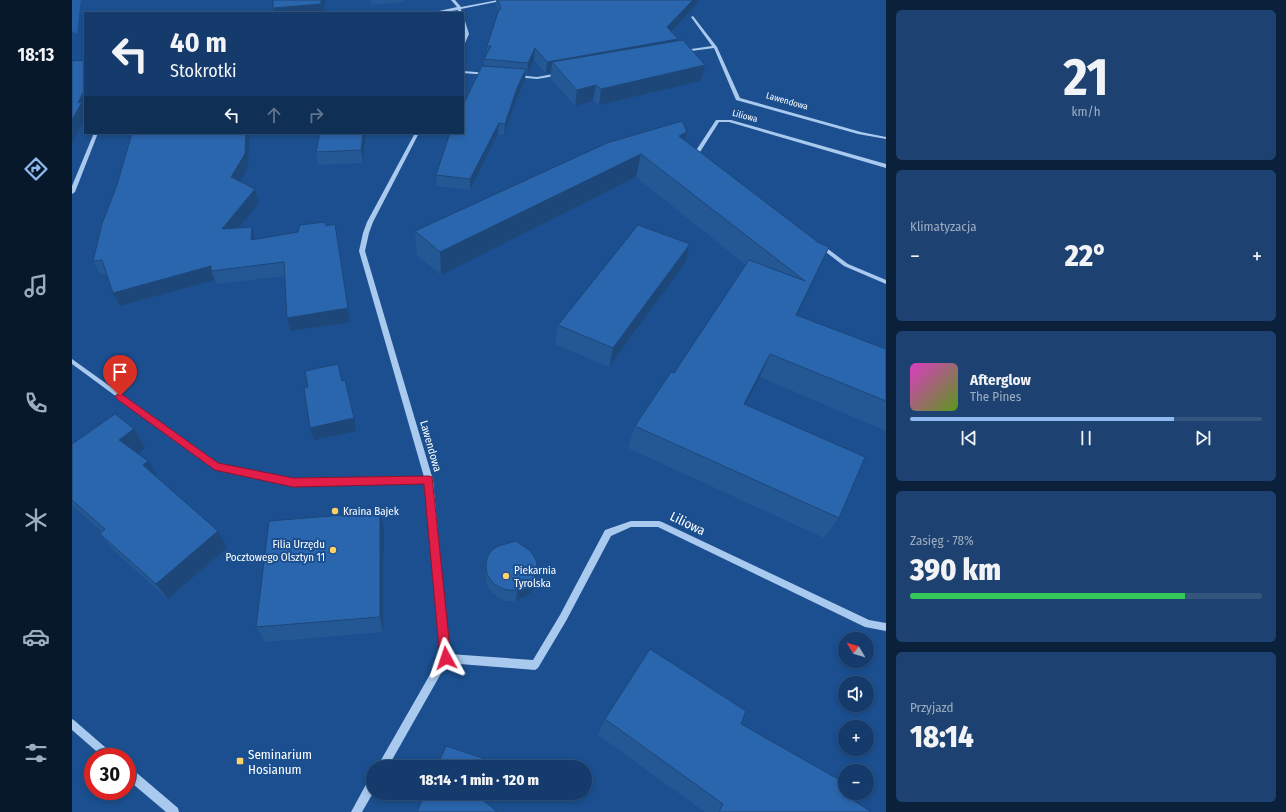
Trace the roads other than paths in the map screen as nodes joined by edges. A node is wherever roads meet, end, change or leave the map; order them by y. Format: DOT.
graph roads {
  1 [pos="453,0"];
  2 [pos="504,0"];
  3 [pos="459,7"];
  4 [pos="436,12"];
  5 [pos="460,12"];
  6 [pos="693,17"];
  7 [pos="464,24"];
  8 [pos="464,41"];
  9 [pos="715,47"];
  10 [pos="680,52"];
  11 [pos="464,72"];
  12 [pos="567,73"];
  13 [pos="493,74"];
  14 [pos="507,76"];
  15 [pos="96,134"];
  16 [pos="416,134"];
  17 [pos="886,138"];
  18 [pos="710,161"];
  19 [pos="886,166"];
  20 [pos="72,192"];
  21 [pos="815,241"];
  22 [pos="886,282"];
  23 [pos="72,361"];
  24 [pos="429,480"];
  25 [pos="886,627"];
  26 [pos="446,658"];
  27 [pos="72,724"];
  28 [pos="100,748"];
  29 [pos="386,760"];
  30 [pos="136,780"];
  31 [pos="366,795"];
  32 [pos="174,812"];
  33 [pos="356,812"];
  1 -- 3 [label="street"];
  2 -- 3 [label="street"];
  3 -- 4 [label="street"];
  3 -- 5 [label="street"];
  6 -- 9 [label="street, Lawendowa"];
  7 -- 8 [label="street"];
  9 -- 10 [label="street"];
  9 -- 17 [label="street, Lawendowa"];
  11 -- 13 [label="street"];
  12 -- 14 [label="street"];
  15 -- 20 [label="street"];
  16 -- 24 [label="street, Lawendowa"];
  18 -- 19 [label="street, Liliowa"];
  21 -- 22 [label="street"];
  23 -- 24 [label="street"];
  24 -- 26 [label="street, Lawendowa"];
  25 -- 26 [label="street, Liliowa"];
  26 -- 29 [label="street"];
  27 -- 28 [label="street"];
  30 -- 32 [label="street"];
  31 -- 33 [label="street"];
}
